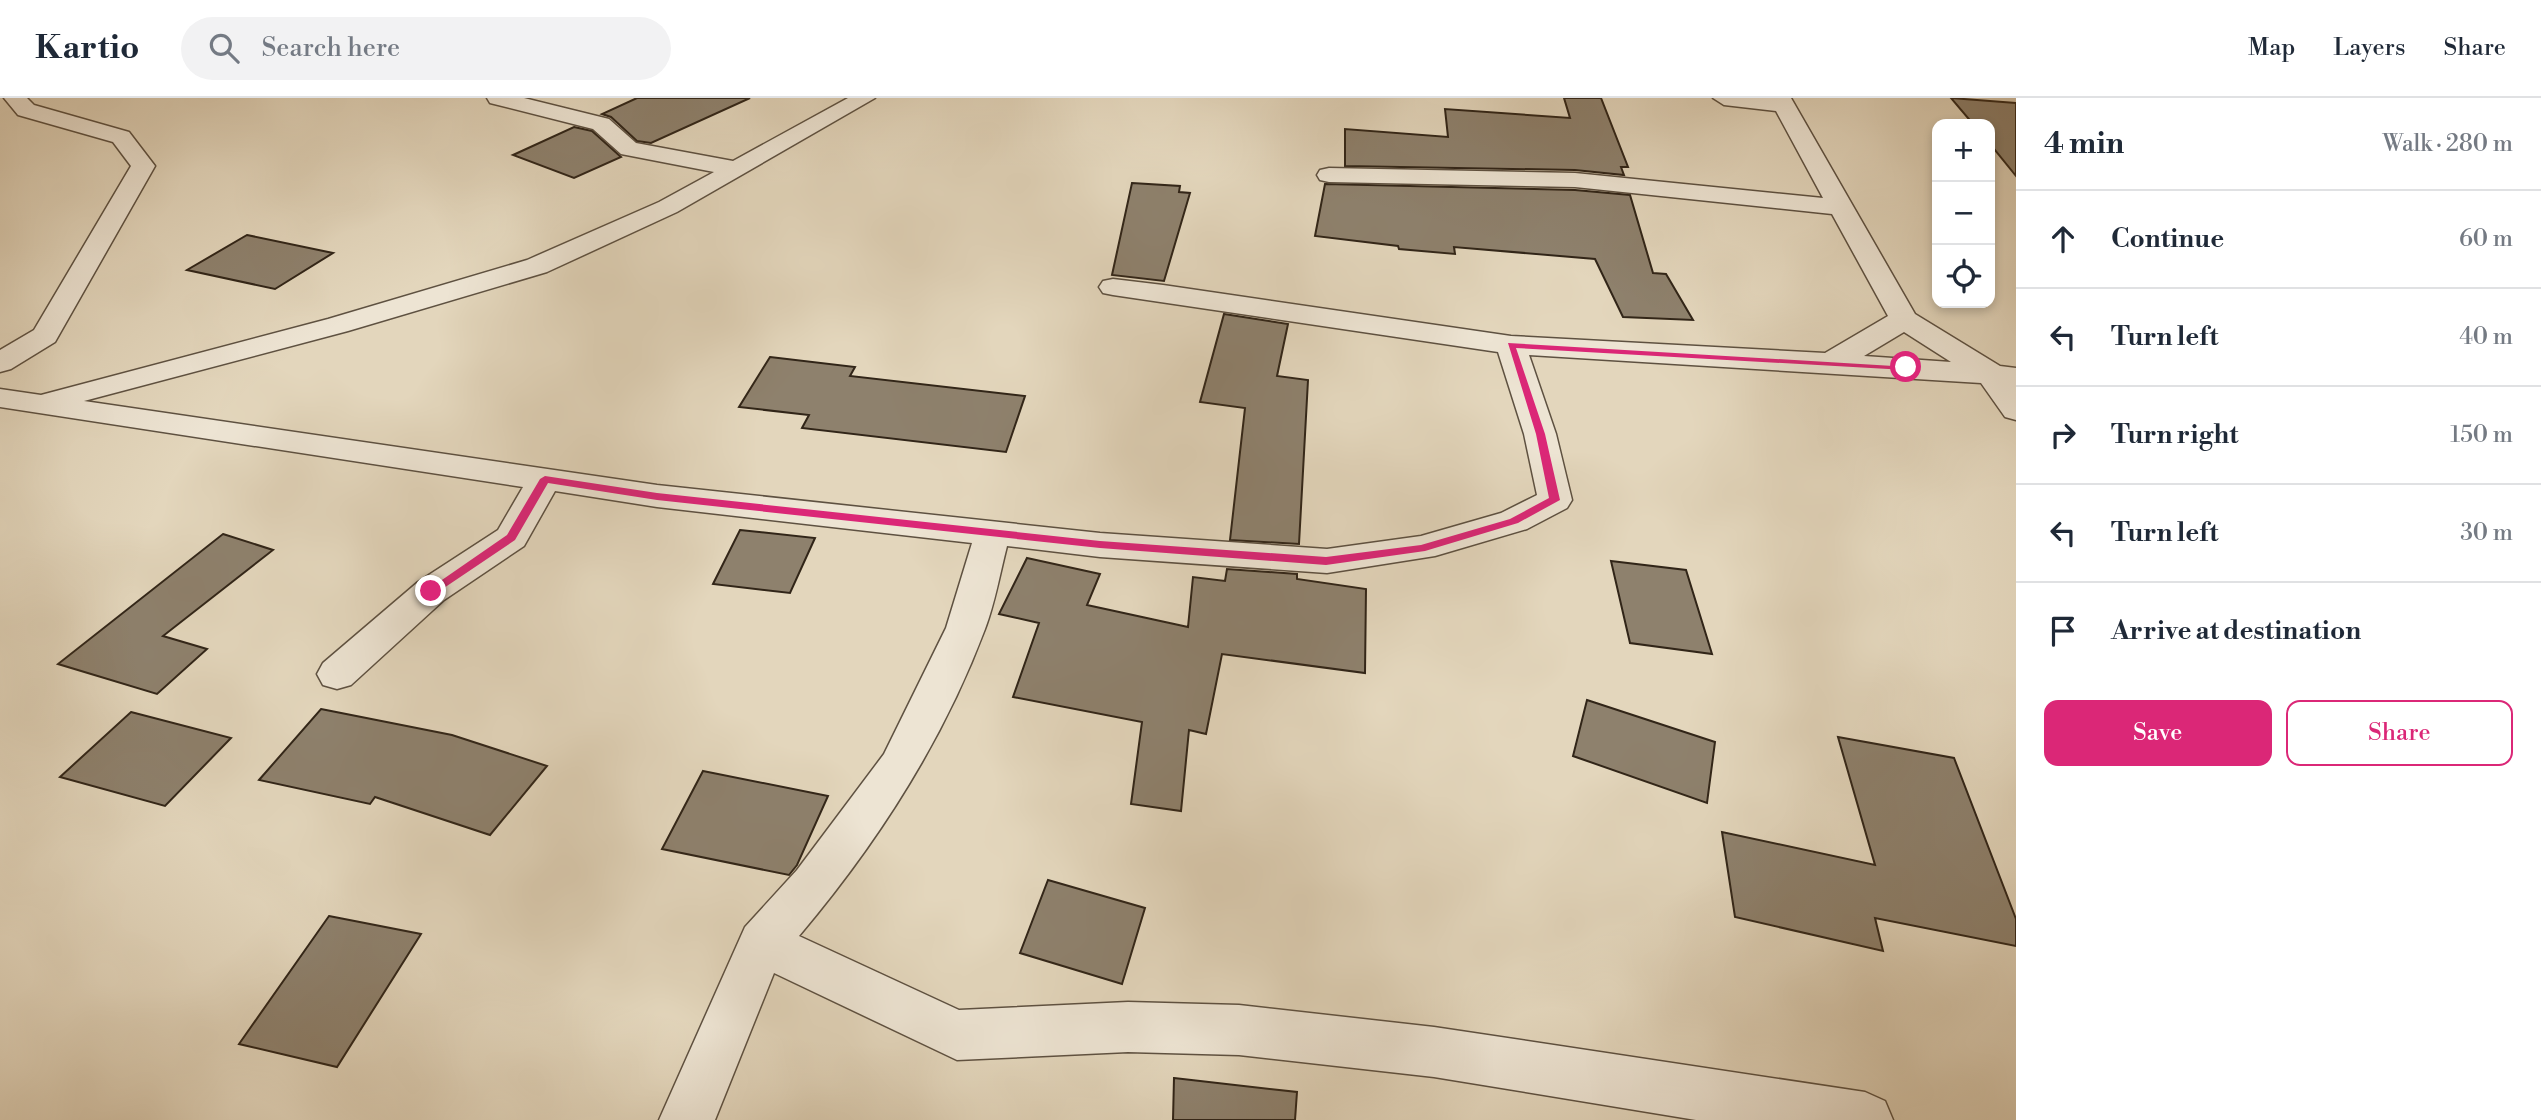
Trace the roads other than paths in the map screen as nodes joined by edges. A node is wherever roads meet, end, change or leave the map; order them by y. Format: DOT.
graph roads {
  1 [pos="15,98"];
  2 [pos="498,98"];
  3 [pos="864,98"];
  4 [pos="1724,98"];
  5 [pos="1782,102"];
  6 [pos="738,169"];
  7 [pos="1329,175"];
  8 [pos="1841,207"];
  9 [pos="1112,287"];
  10 [pos="1904,319"];
  11 [pos="1511,345"];
  12 [pos="0,363"];
  13 [pos="1829,364"];
  14 [pos="2002,375"];
  15 [pos="0,398"];
  16 [pos="39,402"];
  17 [pos="2016,410"];
  18 [pos="545,479"];
  19 [pos="993,533"];
  20 [pos="337,674"];
  21 [pos="762,943"];
  22 [pos="687,1120"];
  23 [pos="1864,1120"];
  1 -- 12 [label="street"];
  2 -- 6 [label="street"];
  3 -- 6 [label="street"];
  4 -- 5 [label="street"];
  5 -- 8 [label="street"];
  6 -- 16 [label="street"];
  7 -- 8 [label="street"];
  8 -- 10 [label="street"];
  9 -- 11 [label="street"];
  10 -- 13 [label="street"];
  10 -- 14 [label="street"];
  11 -- 13 [label="street"];
  11 -- 19 [label="street"];
  13 -- 14 [label="street"];
  14 -- 17 [label="street"];
  15 -- 16 [label="street"];
  16 -- 18 [label="street"];
  18 -- 19 [label="street"];
  18 -- 20 [label="street"];
  19 -- 21 [label="street"];
  21 -- 22 [label="street"];
  21 -- 23 [label="street"];
}
